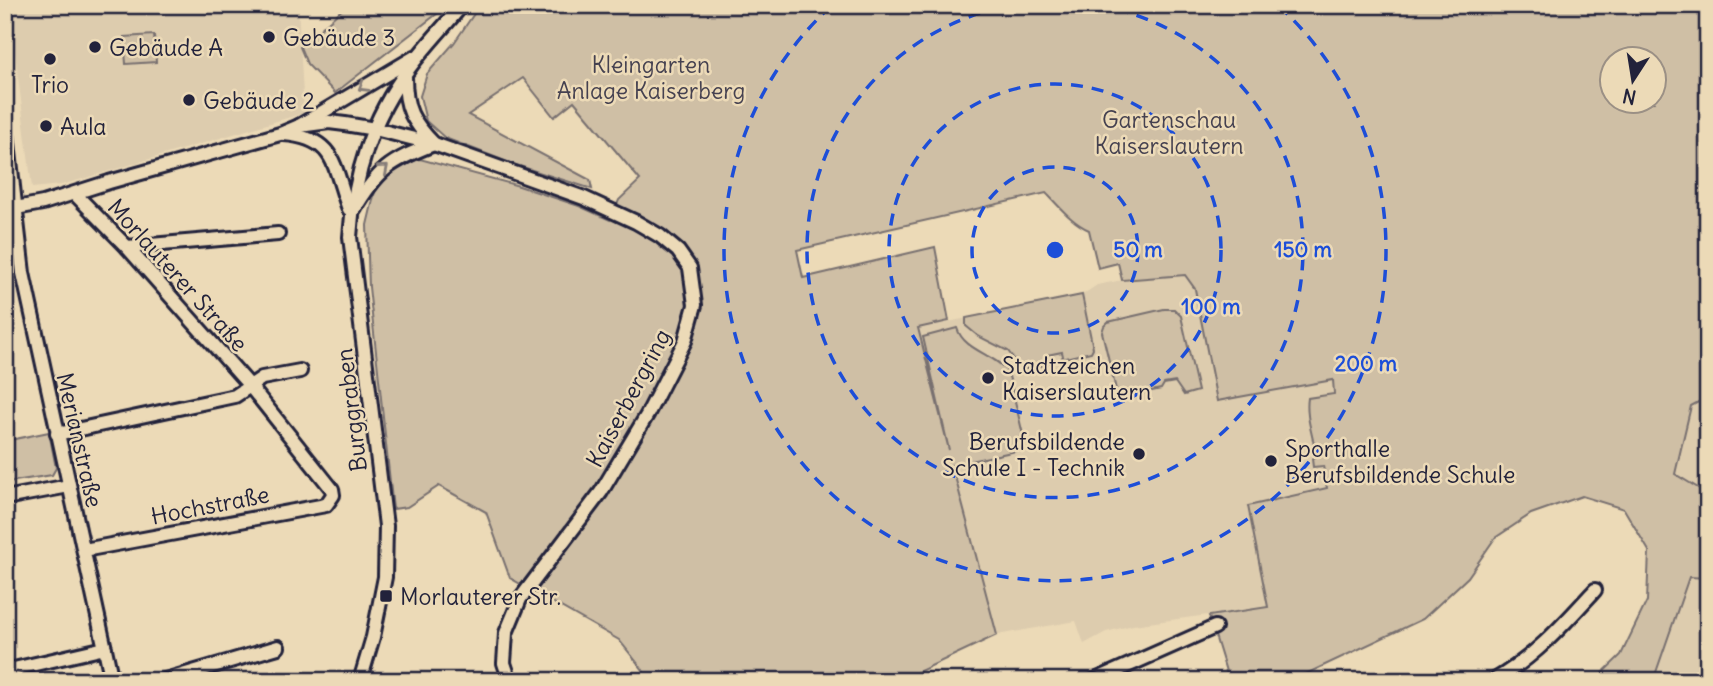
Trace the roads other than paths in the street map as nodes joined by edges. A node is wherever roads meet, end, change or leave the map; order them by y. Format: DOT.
graph roads {
  1 [pos="462,5"];
  2 [pos="422,53"];
  3 [pos="405,75"];
  4 [pos="5,117"];
  5 [pos="299,126"];
  6 [pos="375,129"];
  7 [pos="280,134"];
  8 [pos="434,144"];
  9 [pos="75,194"];
  10 [pos="11,209"];
  11 [pos="351,215"];
  12 [pos="278,234"];
  13 [pos="127,247"];
  14 [pos="300,371"];
  15 [pos="250,386"];
  16 [pos="57,435"];
  17 [pos="69,486"];
  18 [pos="332,489"];
  19 [pos="5,498"];
  20 [pos="84,550"];
  21 [pos="1595,590"];
  22 [pos="1214,627"];
  23 [pos="278,647"];
  24 [pos="105,648"];
  25 [pos="5,671"];
  26 [pos="112,681"];
  27 [pos="162,681"];
  28 [pos="360,681"];
  29 [pos="510,681"];
  30 [pos="1093,681"];
  31 [pos="1493,681"];
  1 -- 2 [label="street, Burggraben"];
  2 -- 3 [label="street, Burggraben"];
  2 -- 5 [label="street, one-way"];
  3 -- 6 [label="street, Burggraben"];
  3 -- 8 [label="street"];
  4 -- 10 [label="street"];
  5 -- 6 [label="street, Kaiserbergring"];
  5 -- 7 [label="street"];
  6 -- 8 [label="street, Kaiserbergring"];
  6 -- 11 [label="street, Burggraben"];
  7 -- 9 [label="street"];
  7 -- 11 [label="street, Burggraben"];
  11 -- 8 [label="street, one-way"];
  8 -- 29 [label="street, Kaiserbergring"];
  9 -- 10 [label="street"];
  9 -- 13 [label="street, Morlauterer Straße"];
  10 -- 16 [label="street, Merianstraße"];
  11 -- 28 [label="street, Burggraben"];
  12 -- 13 [label="street"];
  13 -- 15 [label="street, Morlauterer Straße"];
  14 -- 15 [label="street, Morlauterer Straße"];
  15 -- 16 [label="street"];
  15 -- 18 [label="street, Morlauterer Straße"];
  16 -- 17 [label="street, Merianstraße"];
  17 -- 19 [label="street"];
  17 -- 20 [label="street, Merianstraße"];
  18 -- 20 [label="street, Hochstraße"];
  20 -- 24 [label="street, Merianstraße"];
  21 -- 31 [label="street"];
  22 -- 30 [label="street"];
  23 -- 27 [label="street"];
  24 -- 25 [label="street"];
  24 -- 26 [label="street, Merianstraße"];
}
